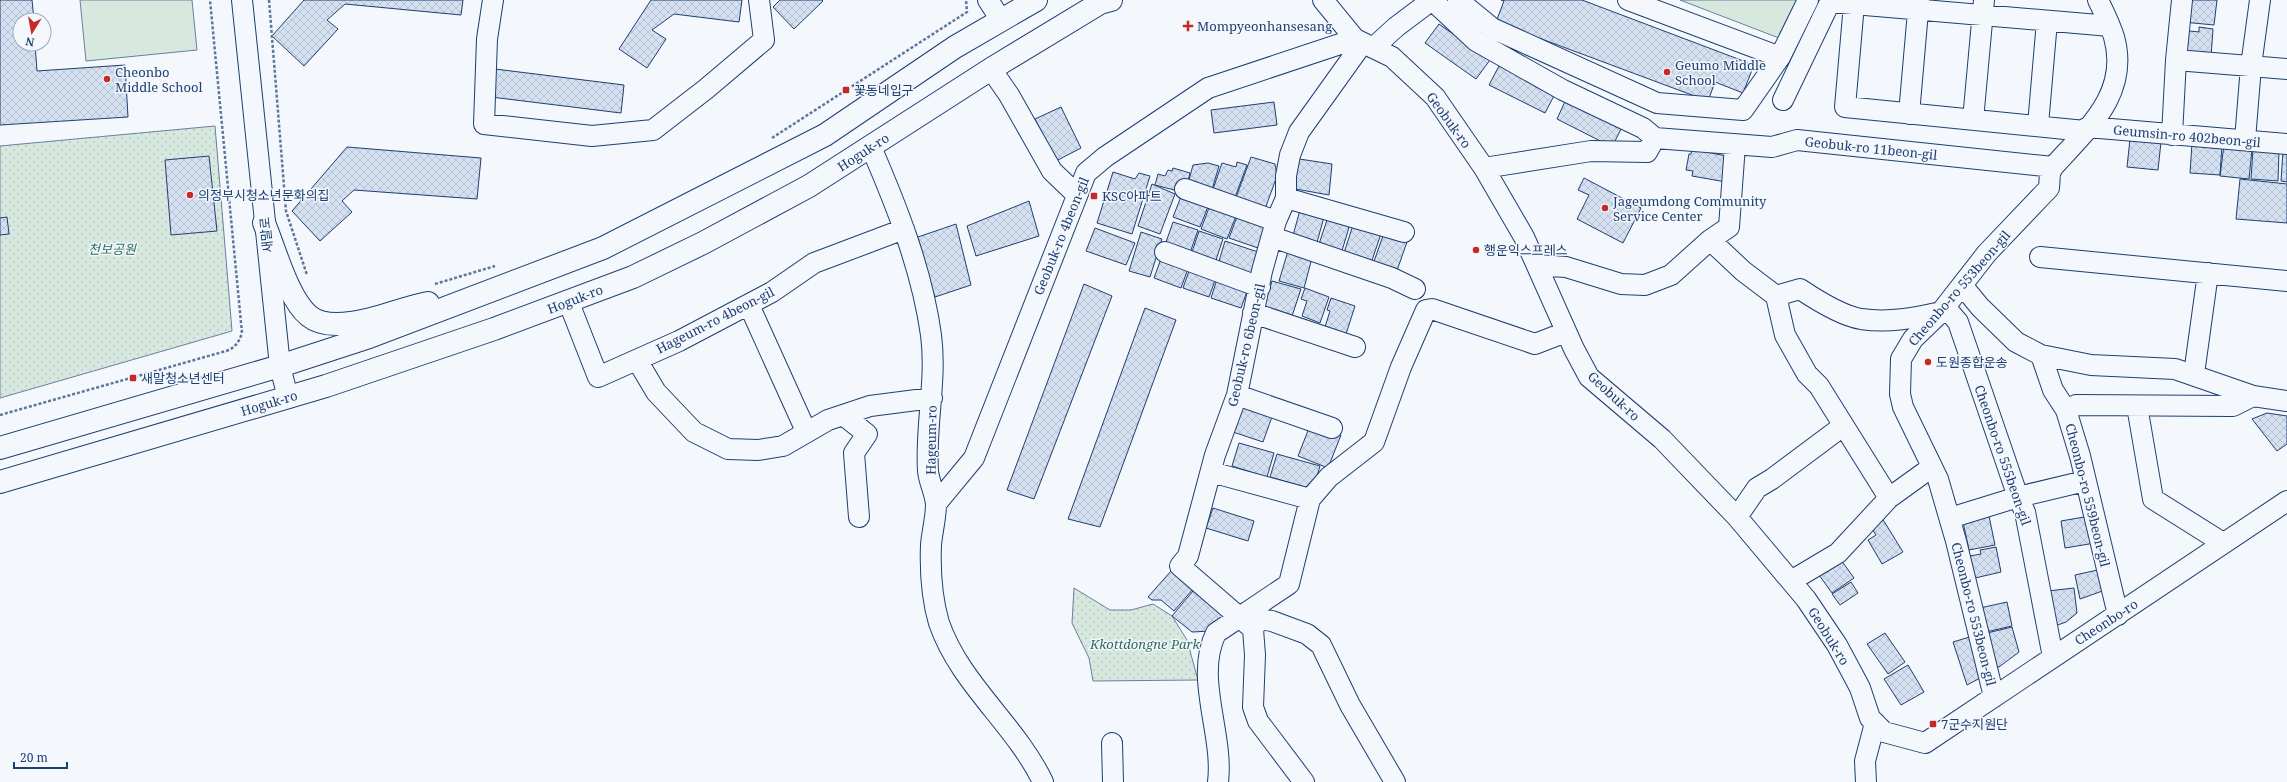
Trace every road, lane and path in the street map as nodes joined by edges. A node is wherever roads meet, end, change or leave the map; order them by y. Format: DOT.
graph roads {
  1 [pos="210,0"];
  2 [pos="242,0"];
  3 [pos="269,0"];
  4 [pos="493,0"];
  5 [pos="760,0"];
  6 [pos="966,0"];
  7 [pos="988,0"];
  8 [pos="1036,0"];
  9 [pos="1323,0"];
  10 [pos="1432,0"];
  11 [pos="1628,0"];
  12 [pos="1808,0"];
  13 [pos="2098,0"];
  14 [pos="2182,0"];
  15 [pos="2260,0"];
  16 [pos="1105,1"];
  17 [pos="1460,1"];
  18 [pos="1831,1"];
  19 [pos="1854,4"];
  20 [pos="1919,5"];
  21 [pos="1983,8"];
  22 [pos="1001,20"];
  23 [pos="2047,21"];
  24 [pos="2110,26"];
  25 [pos="1363,44"];
  26 [pos="1780,57"];
  27 [pos="2176,60"];
  28 [pos="2251,66"];
  29 [pos="991,69"];
  30 [pos="2287,69"];
  31 [pos="1783,100"];
  32 [pos="1908,114"];
  33 [pos="1973,120"];
  34 [pos="2038,125"];
  35 [pos="2086,129"];
  36 [pos="2172,135"];
  37 [pos="1655,138"];
  38 [pos="768,140"];
  39 [pos="2245,140"];
  40 [pos="2287,144"];
  41 [pos="1734,145"];
  42 [pos="871,147"];
  43 [pos="2053,167"];
  44 [pos="1484,168"];
  45 [pos="1184,189"];
  46 [pos="1076,194"];
  47 [pos="1286,198"];
  48 [pos="264,223"];
  49 [pos="904,229"];
  50 [pos="1274,229"];
  51 [pos="1404,232"];
  52 [pos="1710,240"];
  53 [pos="1165,252"];
  54 [pos="2040,257"];
  55 [pos="501,264"];
  56 [pos="1537,265"];
  57 [pos="2208,273"];
  58 [pos="308,277"];
  59 [pos="2287,281"];
  60 [pos="432,285"];
  61 [pos="1962,285"];
  62 [pos="502,287"];
  63 [pos="1260,287"];
  64 [pos="1415,289"];
  65 [pos="1776,296"];
  66 [pos="569,303"];
  67 [pos="749,305"];
  68 [pos="1943,310"];
  69 [pos="1253,313"];
  70 [pos="1566,332"];
  71 [pos="1355,347"];
  72 [pos="2041,356"];
  73 [pos="637,360"];
  74 [pos="280,366"];
  75 [pos="2194,374"];
  76 [pos="1237,395"];
  77 [pos="2253,396"];
  78 [pos="288,398"];
  79 [pos="932,398"];
  80 [pos="2287,401"];
  81 [pos="2137,406"];
  82 [pos="2066,410"];
  83 [pos="0,415"];
  84 [pos="843,415"];
  85 [pos="1843,426"];
  86 [pos="1332,428"];
  87 [pos="806,431"];
  88 [pos="0,448"];
  89 [pos="1932,467"];
  90 [pos="1211,472"];
  91 [pos="2085,480"];
  92 [pos="0,482"];
  93 [pos="2018,497"];
  94 [pos="1889,498"];
  95 [pos="1310,499"];
  96 [pos="2287,501"];
  97 [pos="936,504"];
  98 [pos="859,517"];
  99 [pos="1737,517"];
  100 [pos="1950,518"];
  101 [pos="2224,543"];
  102 [pos="1791,581"];
  103 [pos="2118,615"];
  104 [pos="1246,622"];
  105 [pos="2053,657"];
  106 [pos="1994,697"];
  107 [pos="1875,724"];
  108 [pos="1112,743"];
  109 [pos="1043,782"];
  110 [pos="1113,782"];
  111 [pos="1218,782"];
  112 [pos="1304,782"];
  113 [pos="1395,782"];
  114 [pos="1866,782"];
  1 -- 83 [label="path"];
  2 -- 48 [label="street, 새말로"];
  3 -- 58 [label="path"];
  4 -- 5 [label="street"];
  6 -- 38 [label="path"];
  7 -- 22 [label="street"];
  8 -- 22 [label="main road"];
  9 -- 25 [label="street, Geobuk-ro"];
  10 -- 25 [label="street"];
  10 -- 37 [label="street"];
  11 -- 26 [label="street"];
  12 -- 26 [label="street"];
  13 -- 24 [label="street"];
  14 -- 27 [label="street"];
  15 -- 28 [label="street"];
  16 -- 29 [label="main road, Hoguk-ro"];
  17 -- 26 [label="street"];
  18 -- 19 [label="street"];
  18 -- 31 [label="street"];
  19 -- 20 [label="street"];
  19 -- 32 [label="street, Geumsin-ro 402beon-gil"];
  20 -- 21 [label="street"];
  20 -- 32 [label="street"];
  21 -- 23 [label="street"];
  21 -- 33 [label="street"];
  22 -- 62 [label="main road"];
  23 -- 24 [label="street"];
  23 -- 34 [label="street"];
  24 -- 35 [label="street"];
  25 -- 44 [label="street, Geobuk-ro"];
  25 -- 46 [label="street, Geobuk-ro 4beon-gil"];
  25 -- 47 [label="street, Geobuk-ro 6beon-gil"];
  27 -- 28 [label="street"];
  27 -- 36 [label="street"];
  28 -- 30 [label="street"];
  28 -- 39 [label="street"];
  29 -- 42 [label="main road, Hoguk-ro"];
  29 -- 46 [label="street"];
  32 -- 33 [label="street, Geumsin-ro 402beon-gil"];
  33 -- 34 [label="street, Geumsin-ro 402beon-gil"];
  34 -- 35 [label="street, Geumsin-ro 402beon-gil"];
  35 -- 36 [label="street, Geumsin-ro 402beon-gil"];
  35 -- 43 [label="street"];
  36 -- 39 [label="street, Geumsin-ro 402beon-gil"];
  37 -- 41 [label="street, Geobuk-ro 11beon-gil"];
  37 -- 44 [label="street"];
  39 -- 40 [label="street, Geumsin-ro 402beon-gil"];
  41 -- 43 [label="street, Geobuk-ro 11beon-gil"];
  41 -- 52 [label="street"];
  42 -- 49 [label="street, Hageum-ro"];
  42 -- 66 [label="main road, Hoguk-ro"];
  43 -- 61 [label="street, Cheonbo-ro 553beon-gil"];
  44 -- 56 [label="street, Geobuk-ro"];
  45 -- 50 [label="street"];
  46 -- 97 [label="street, Geobuk-ro 4beon-gil"];
  47 -- 50 [label="street, Geobuk-ro 6beon-gil"];
  47 -- 51 [label="street"];
  48 -- 62 [label="main road"];
  48 -- 74 [label="street, 새말로"];
  49 -- 67 [label="street, Hageum-ro 4beon-gil"];
  49 -- 79 [label="street, Hageum-ro"];
  50 -- 63 [label="street, Geobuk-ro 6beon-gil"];
  50 -- 64 [label="street"];
  52 -- 56 [label="street"];
  52 -- 65 [label="street"];
  53 -- 63 [label="street"];
  54 -- 57 [label="street"];
  55 -- 60 [label="path"];
  56 -- 70 [label="street, Geobuk-ro"];
  57 -- 59 [label="street"];
  57 -- 75 [label="street"];
  61 -- 68 [label="street, Cheonbo-ro 553beon-gil"];
  61 -- 72 [label="street"];
  62 -- 74 [label="main road"];
  63 -- 69 [label="street, Geobuk-ro 6beon-gil"];
  65 -- 68 [label="street"];
  65 -- 85 [label="street"];
  66 -- 73 [label="street, Hageum-ro 4beon-gil"];
  66 -- 78 [label="main road, Hoguk-ro"];
  67 -- 73 [label="street, Hageum-ro 4beon-gil"];
  67 -- 87 [label="street"];
  68 -- 89 [label="street, Cheonbo-ro 553beon-gil"];
  68 -- 93 [label="street, Cheonbo-ro 555beon-gil"];
  69 -- 71 [label="street"];
  69 -- 76 [label="street, Geobuk-ro 6beon-gil"];
  70 -- 95 [label="street"];
  70 -- 99 [label="street, Geobuk-ro"];
  72 -- 75 [label="street"];
  72 -- 82 [label="street, Cheonbo-ro 559beon-gil"];
  73 -- 87 [label="street"];
  74 -- 78 [label="street, 새말로"];
  74 -- 88 [label="main road"];
  75 -- 77 [label="street"];
  76 -- 86 [label="street"];
  76 -- 90 [label="street, Geobuk-ro 6beon-gil"];
  77 -- 80 [label="street"];
  77 -- 81 [label="street"];
  78 -- 92 [label="main road, Hoguk-ro"];
  79 -- 84 [label="street"];
  79 -- 97 [label="street, Hageum-ro"];
  81 -- 82 [label="street"];
  81 -- 101 [label="street"];
  82 -- 91 [label="street, Cheonbo-ro 559beon-gil"];
  84 -- 87 [label="street"];
  84 -- 98 [label="street"];
  85 -- 94 [label="street"];
  85 -- 99 [label="street"];
  89 -- 94 [label="street"];
  89 -- 100 [label="street, Cheonbo-ro 553beon-gil"];
  90 -- 95 [label="street"];
  90 -- 104 [label="street, Geobuk-ro 6beon-gil"];
  91 -- 93 [label="street"];
  91 -- 103 [label="street, Cheonbo-ro 559beon-gil"];
  93 -- 100 [label="street"];
  93 -- 105 [label="street, Cheonbo-ro 555beon-gil"];
  94 -- 102 [label="street"];
  95 -- 104 [label="street"];
  96 -- 101 [label="street, Cheonbo-ro"];
  97 -- 109 [label="street, Hageum-ro"];
  99 -- 102 [label="street, Geobuk-ro"];
  100 -- 106 [label="street, Cheonbo-ro 553beon-gil"];
  101 -- 103 [label="street, Cheonbo-ro"];
  102 -- 107 [label="street, Geobuk-ro"];
  103 -- 105 [label="street, Cheonbo-ro"];
  104 -- 111 [label="street"];
  104 -- 112 [label="street"];
  104 -- 113 [label="street"];
  105 -- 106 [label="street, Cheonbo-ro"];
  106 -- 107 [label="street, Cheonbo-ro"];
  107 -- 114 [label="street"];
  108 -- 110 [label="street"];
}
